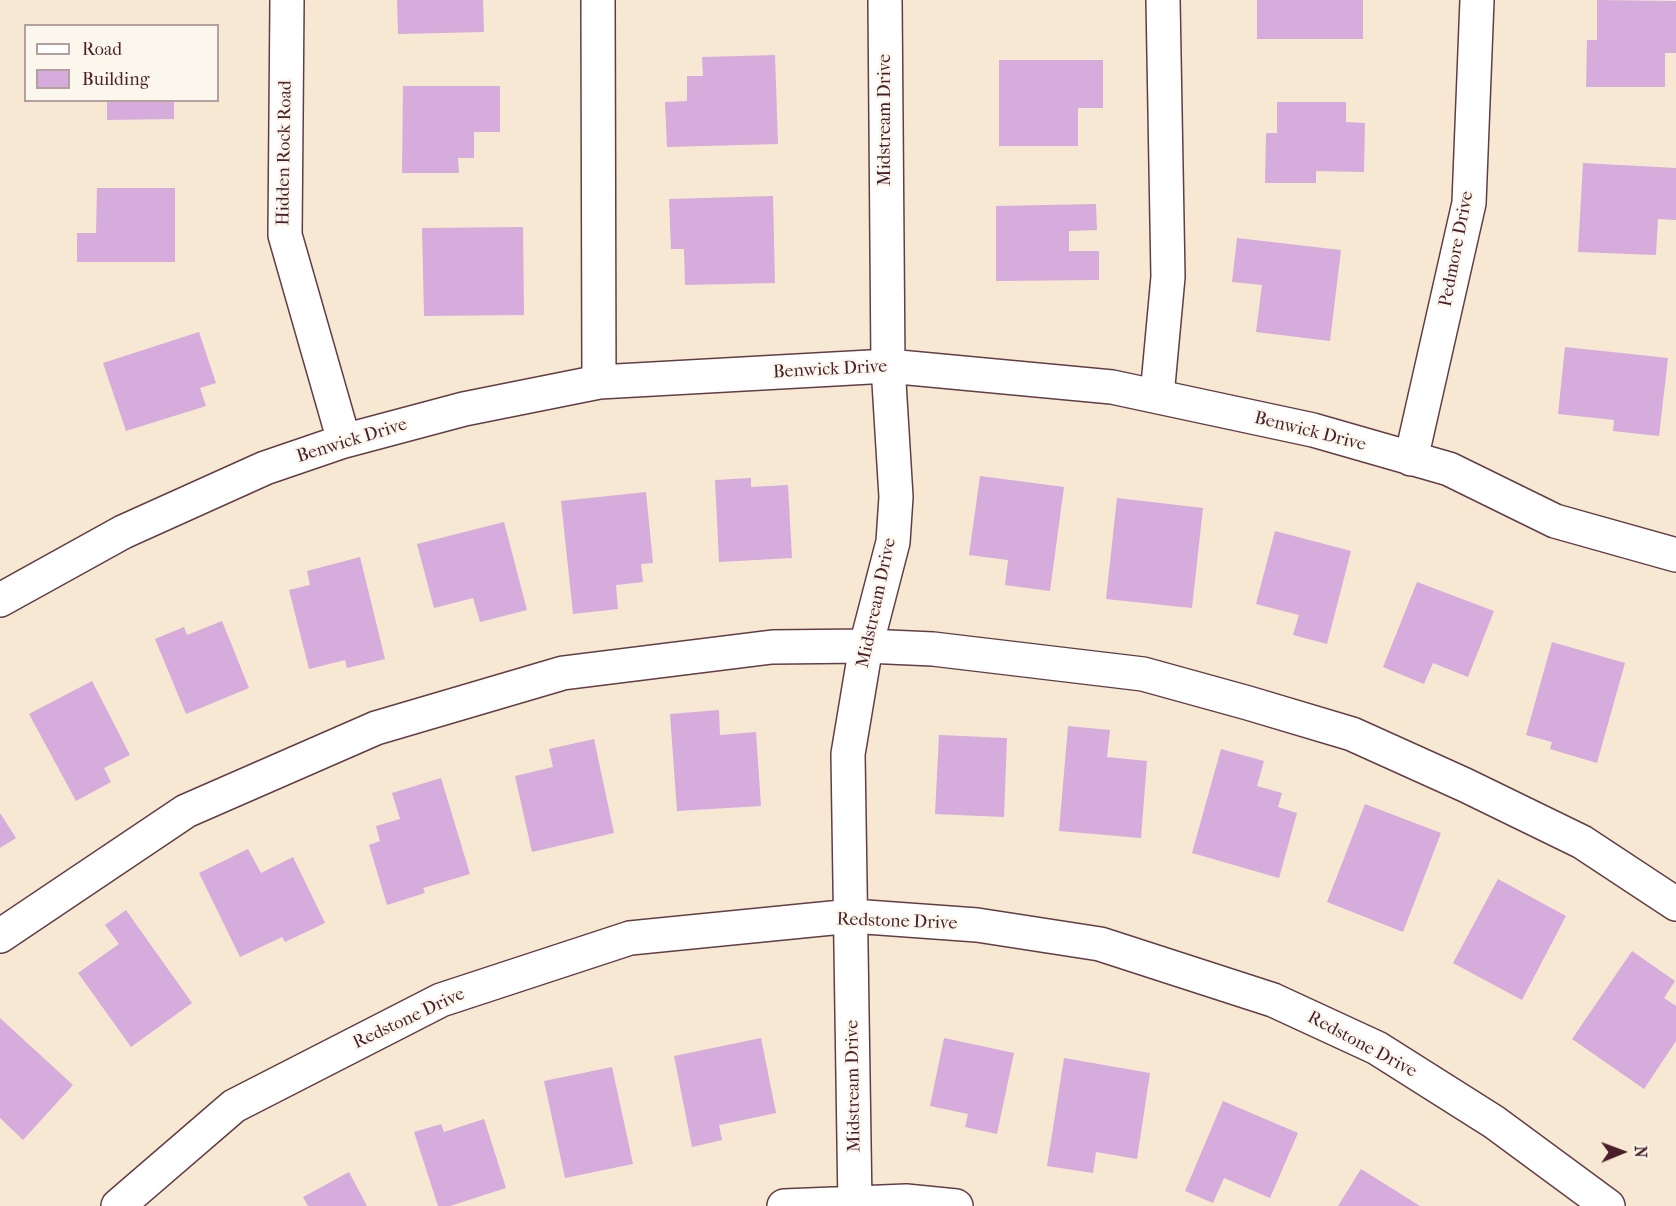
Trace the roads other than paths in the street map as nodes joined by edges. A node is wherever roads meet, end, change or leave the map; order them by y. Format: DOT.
graph roads {
  1 [pos="287,0"];
  2 [pos="598,0"];
  3 [pos="885,0"];
  4 [pos="1163,0"];
  5 [pos="1477,0"];
  6 [pos="888,366"];
  7 [pos="599,382"];
  8 [pos="1157,396"];
  9 [pos="344,441"];
  10 [pos="1412,459"];
  11 [pos="1676,555"];
  12 [pos="0,600"];
  13 [pos="866,646"];
  14 [pos="1676,904"];
  15 [pos="852,916"];
  16 [pos="0,936"];
  17 [pos="855,1205"];
  18 [pos="118,1206"];
  19 [pos="784,1206"];
  20 [pos="956,1206"];
  21 [pos="1608,1206"];
  1 -- 9 [label="street, Hidden Rock Road"];
  2 -- 7 [label="street"];
  3 -- 6 [label="street, Midstream Drive"];
  4 -- 8 [label="street"];
  5 -- 10 [label="street, Pedmore Drive"];
  6 -- 7 [label="street, Benwick Drive"];
  6 -- 8 [label="street, Benwick Drive"];
  6 -- 13 [label="street, Midstream Drive"];
  7 -- 9 [label="street, Benwick Drive"];
  8 -- 10 [label="street, Benwick Drive"];
  9 -- 12 [label="street, Benwick Drive"];
  10 -- 11 [label="street, Benwick Drive"];
  13 -- 14 [label="street"];
  13 -- 15 [label="street, Midstream Drive"];
  13 -- 16 [label="street"];
  15 -- 17 [label="street, Midstream Drive"];
  15 -- 18 [label="street, Redstone Drive"];
  15 -- 21 [label="street, Redstone Drive"];
  17 -- 19 [label="street"];
  17 -- 20 [label="street"];
}
